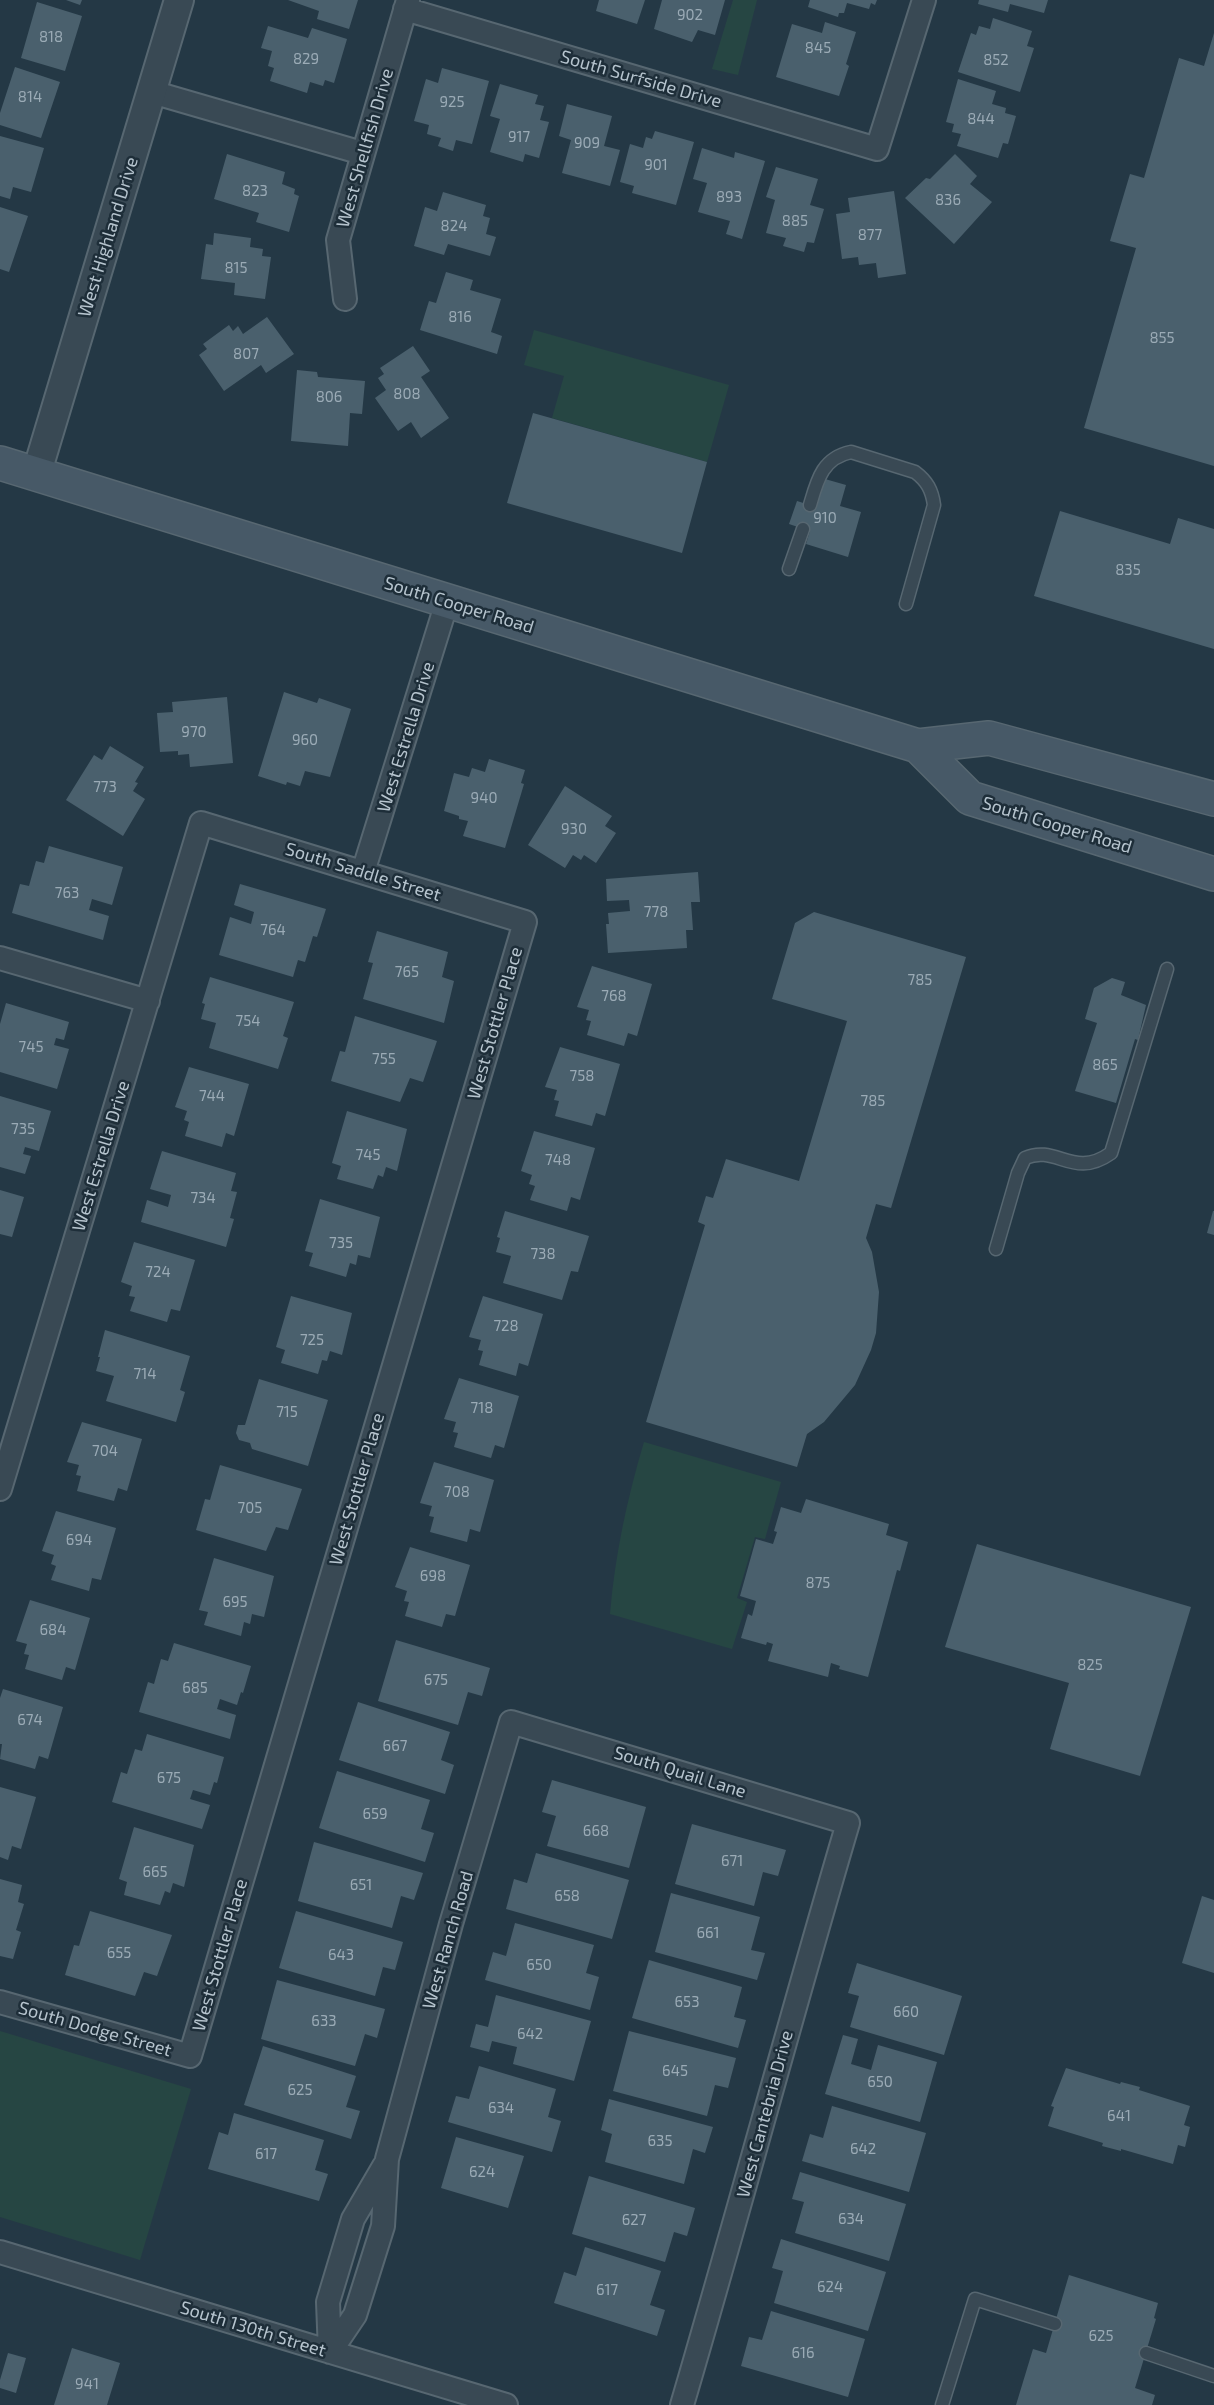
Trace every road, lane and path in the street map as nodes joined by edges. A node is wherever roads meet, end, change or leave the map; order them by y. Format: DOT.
graph roads {
  1 [pos="179,0"];
  2 [pos="924,0"];
  3 [pos="407,5"];
  4 [pos="152,92"];
  5 [pos="362,153"];
  6 [pos="345,299"];
  7 [pos="0,463"];
  8 [pos="36,475"];
  9 [pos="810,505"];
  10 [pos="803,529"];
  11 [pos="789,569"];
  12 [pos="447,602"];
  13 [pos="906,604"];
  14 [pos="918,746"];
  15 [pos="1214,799"];
  16 [pos="201,823"];
  17 [pos="363,872"];
  18 [pos="1214,874"];
  19 [pos="525,922"];
  20 [pos="0,958"];
  21 [pos="1167,969"];
  22 [pos="148,1000"];
  23 [pos="996,1249"];
  24 [pos="0,1489"];
  25 [pos="511,1722"];
  26 [pos="848,1823"];
  27 [pos="0,2002"];
  28 [pos="190,2056"];
  29 [pos="387,2159"];
  30 [pos="0,2252"];
  31 [pos="1055,2324"];
  32 [pos="330,2352"];
  33 [pos="1146,2353"];
  34 [pos="1214,2376"];
  35 [pos="506,2405"];
  36 [pos="682,2405"];
  37 [pos="942,2405"];
  1 -- 4 [label="street, West Highland Drive"];
  2 -- 3 [label="street, South Surfside Drive"];
  3 -- 5 [label="street, West Shellfish Drive"];
  4 -- 5 [label="street"];
  4 -- 8 [label="street, West Highland Drive"];
  5 -- 6 [label="street, West Shellfish Drive"];
  7 -- 8 [label="main road, South Cooper Road"];
  8 -- 12 [label="main road, South Cooper Road"];
  9 -- 13 [label="lane"];
  10 -- 11 [label="lane"];
  12 -- 14 [label="main road, South Cooper Road"];
  12 -- 17 [label="street, West Estrella Drive"];
  14 -- 15 [label="main road, South Cooper Road"];
  14 -- 18 [label="main road, South Cooper Road"];
  16 -- 17 [label="street, South Saddle Street"];
  16 -- 22 [label="street, West Estrella Drive"];
  17 -- 19 [label="street, South Saddle Street"];
  19 -- 28 [label="street, West Stottler Place"];
  20 -- 22 [label="street"];
  21 -- 23 [label="lane"];
  22 -- 24 [label="street, West Estrella Drive"];
  25 -- 26 [label="street, South Quail Lane"];
  25 -- 29 [label="street, West Ranch Road"];
  26 -- 36 [label="street, West Cantebria Drive"];
  27 -- 28 [label="street, South Dodge Street"];
  29 -- 32 [label="street, West Ranch Road"];
  29 -- 32 [label="street, West Ranch Road"];
  30 -- 32 [label="street, South 130th Street"];
  31 -- 37 [label="lane"];
  32 -- 35 [label="street, South 130th Street"];
  33 -- 34 [label="lane"];
}
